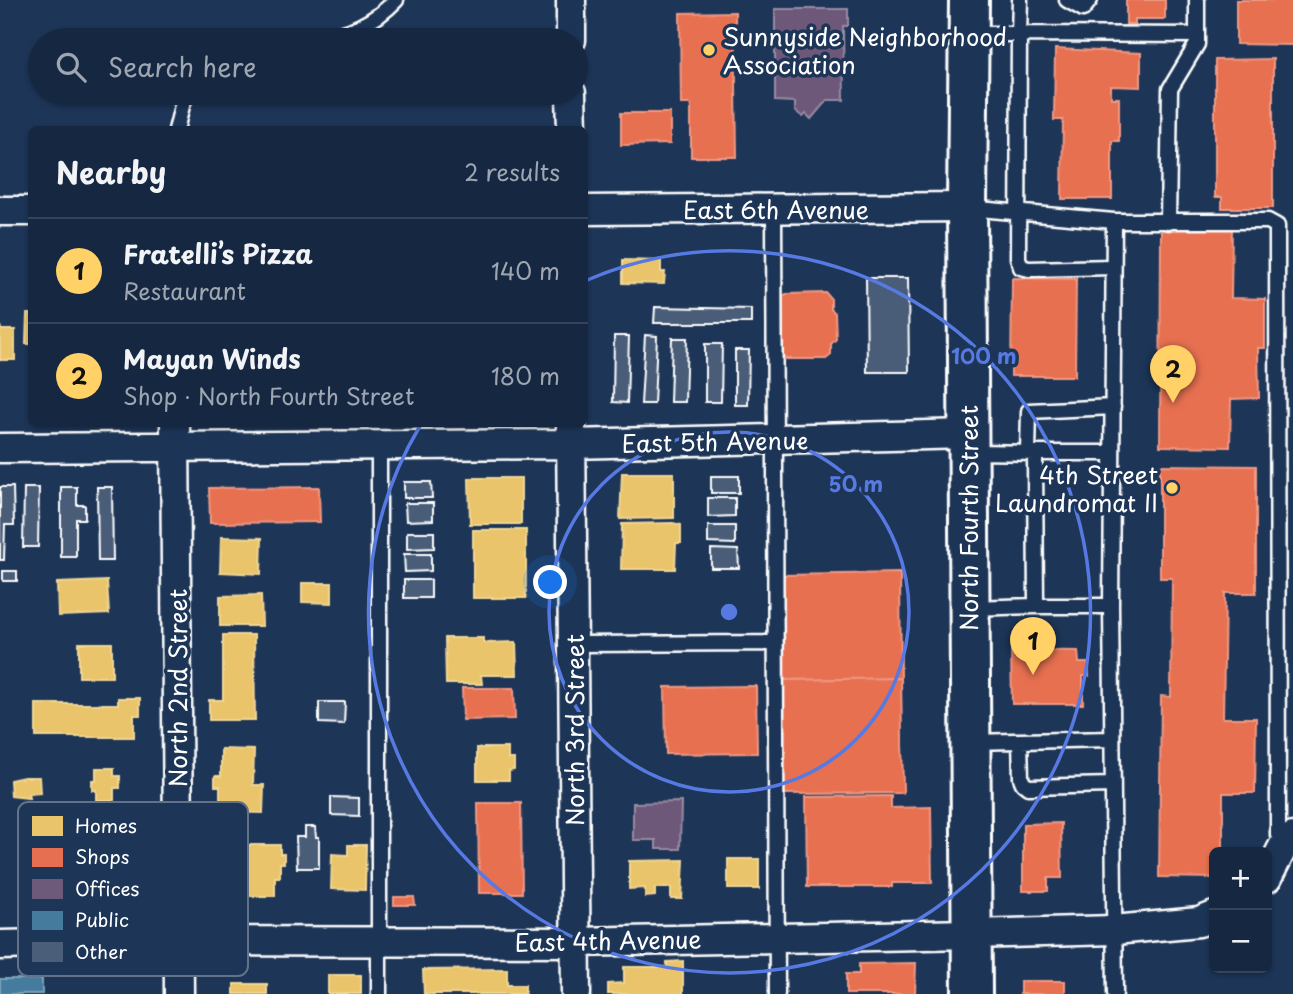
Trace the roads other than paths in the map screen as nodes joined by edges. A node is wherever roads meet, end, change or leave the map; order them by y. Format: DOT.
graph roads {
  1 [pos="396,0"];
  2 [pos="570,0"];
  3 [pos="1020,0"];
  4 [pos="1067,0"];
  5 [pos="1090,0"];
  6 [pos="1197,0"];
  7 [pos="969,17"];
  8 [pos="358,28"];
  9 [pos="571,28"];
  10 [pos="1019,34"];
  11 [pos="1197,34"];
  12 [pos="182,105"];
  13 [pos="571,105"];
  14 [pos="177,126"];
  15 [pos="572,126"];
  16 [pos="967,207"];
  17 [pos="774,209"];
  18 [pos="588,210"];
  19 [pos="0,211"];
  20 [pos="28,211"];
  21 [pos="1018,212"];
  22 [pos="1114,221"];
  23 [pos="1168,222"];
  24 [pos="1113,267"];
  25 [pos="1113,407"];
  26 [pos="571,434"];
  27 [pos="175,435"];
  28 [pos="774,439"];
  29 [pos="968,443"];
  30 [pos="379,446"];
  31 [pos="0,448"];
  32 [pos="1032,453"];
  33 [pos="1112,453"];
  34 [pos="1036,606"];
  35 [pos="1111,606"];
  36 [pos="969,608"];
  37 [pos="775,643"];
  38 [pos="573,644"];
  39 [pos="1112,739"];
  40 [pos="1020,741"];
  41 [pos="970,742"];
  42 [pos="1113,785"];
  43 [pos="178,802"];
  44 [pos="1288,841"];
  45 [pos="1272,869"];
  46 [pos="1209,918"];
  47 [pos="1114,930"];
  48 [pos="971,934"];
  49 [pos="777,938"];
  50 [pos="248,941"];
  51 [pos="378,941"];
  52 [pos="575,942"];
  53 [pos="0,945"];
  54 [pos="18,945"];
  55 [pos="179,976"];
  56 [pos="179,994"];
  57 [pos="379,994"];
  58 [pos="576,994"];
  59 [pos="777,994"];
  60 [pos="972,994"];
  61 [pos="1115,994"];
  1 -- 8 [label="lane"];
  2 -- 9 [label="street"];
  3 -- 10 [label="lane"];
  4 -- 5 [label="lane"];
  6 -- 11 [label="lane"];
  7 -- 10 [label="lane"];
  7 -- 16 [label="main road, North Fourth Street"];
  10 -- 11 [label="lane"];
  10 -- 21 [label="lane"];
  11 -- 23 [label="lane"];
  12 -- 14 [label="lane"];
  13 -- 15 [label="street"];
  16 -- 17 [label="street, East 6th Avenue"];
  16 -- 21 [label="lane"];
  16 -- 29 [label="main road, North Fourth Street"];
  17 -- 18 [label="street, East 6th Avenue"];
  17 -- 28 [label="lane"];
  19 -- 20 [label="street"];
  21 -- 22 [label="lane"];
  21 -- 24 [label="lane"];
  22 -- 23 [label="lane"];
  22 -- 24 [label="lane"];
  23 -- 44 [label="lane"];
  24 -- 25 [label="lane"];
  25 -- 32 [label="lane"];
  25 -- 33 [label="lane"];
  26 -- 28 [label="street, East 5th Avenue"];
  26 -- 30 [label="street, East 5th Avenue"];
  26 -- 38 [label="street, North 3rd Street"];
  27 -- 30 [label="street, East 5th Avenue"];
  27 -- 31 [label="street, East 5th Avenue"];
  27 -- 43 [label="street, North 2nd Street"];
  28 -- 29 [label="street, East 5th Avenue"];
  28 -- 37 [label="lane"];
  29 -- 32 [label="lane"];
  29 -- 36 [label="main road, North Fourth Street"];
  30 -- 51 [label="lane"];
  32 -- 33 [label="lane"];
  32 -- 34 [label="lane"];
  33 -- 35 [label="lane"];
  34 -- 35 [label="lane"];
  34 -- 36 [label="lane"];
  35 -- 39 [label="lane"];
  36 -- 41 [label="main road, North Fourth Street"];
  37 -- 38 [label="lane"];
  37 -- 49 [label="lane"];
  38 -- 52 [label="street, North 3rd Street"];
  39 -- 40 [label="lane"];
  39 -- 42 [label="lane"];
  40 -- 41 [label="lane"];
  40 -- 42 [label="lane"];
  41 -- 48 [label="main road, North Fourth Street"];
  42 -- 47 [label="lane"];
  44 -- 45 [label="street"];
  46 -- 47 [label="street, East 4th Avenue"];
  47 -- 48 [label="street, East 4th Avenue"];
  47 -- 61 [label="lane"];
  48 -- 49 [label="street, East 4th Avenue"];
  48 -- 60 [label="main road, North Fourth Street"];
  49 -- 52 [label="street, East 4th Avenue"];
  49 -- 59 [label="lane"];
  50 -- 51 [label="street, East 4th Avenue"];
  51 -- 52 [label="street, East 4th Avenue"];
  51 -- 57 [label="lane"];
  52 -- 58 [label="street, North 3rd Street"];
  53 -- 54 [label="street, East 4th Avenue"];
  55 -- 56 [label="street, North 2nd Street"];
}
